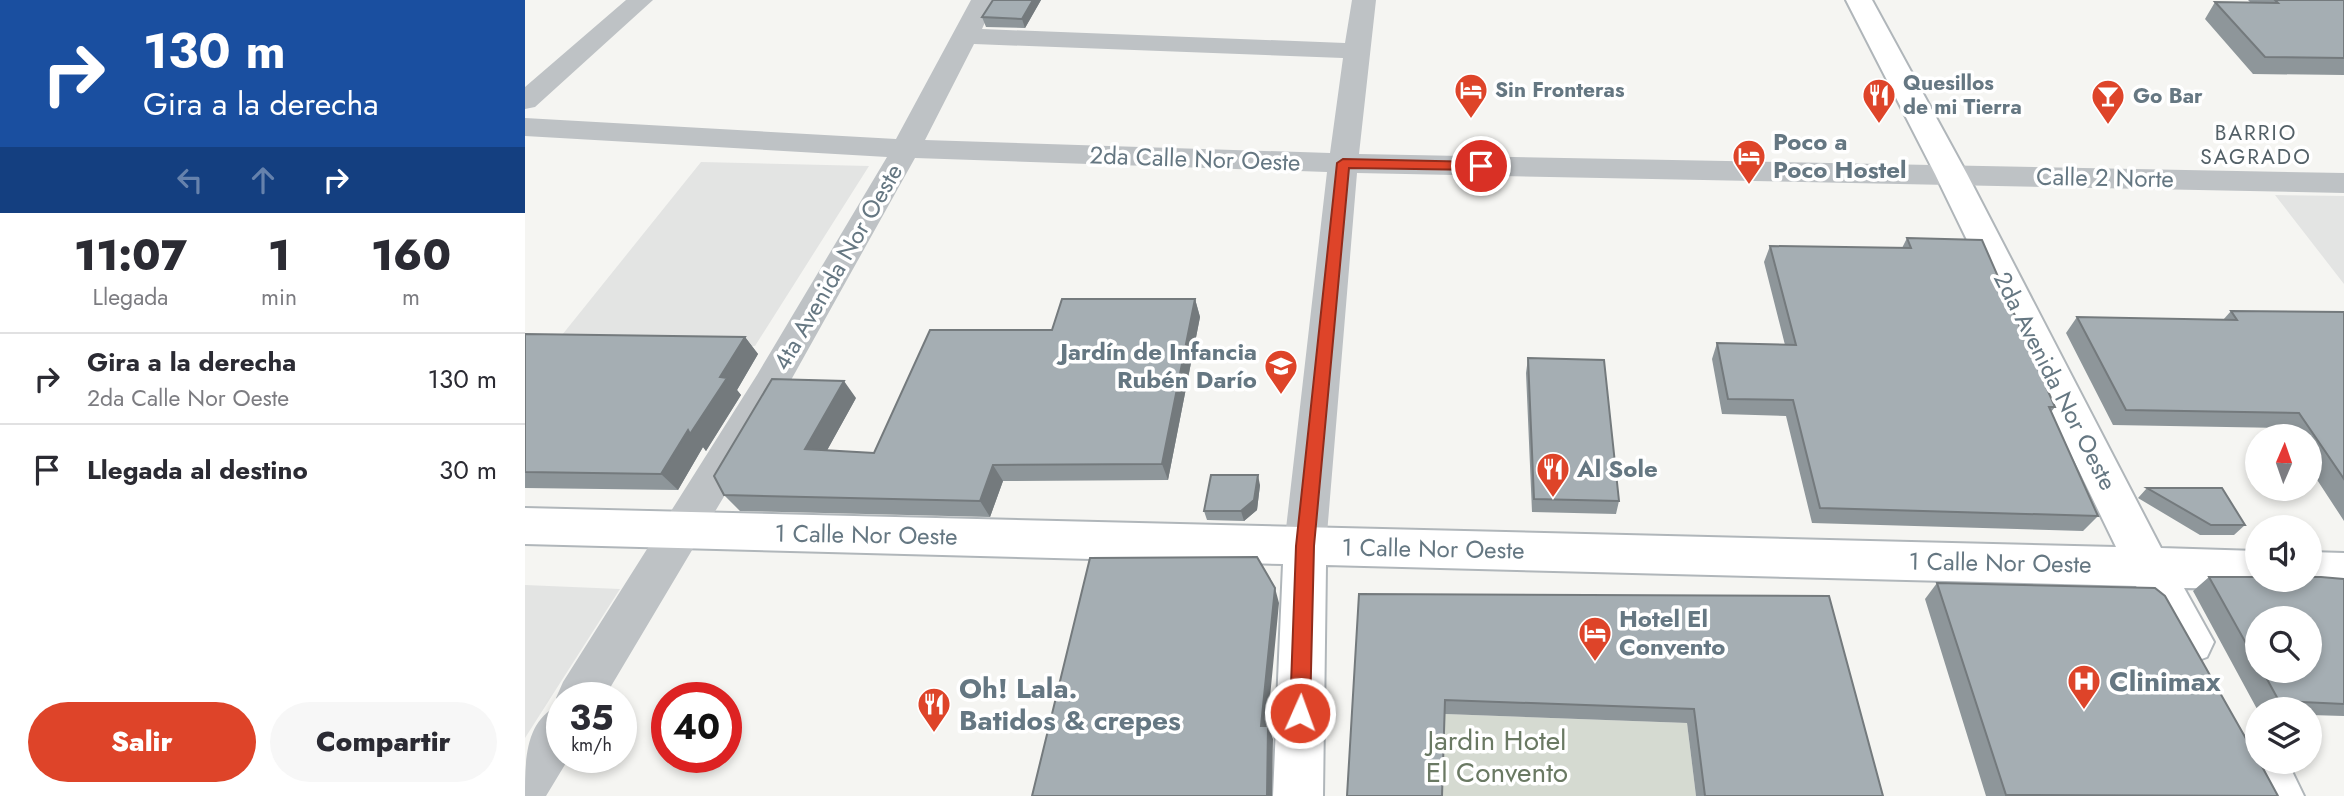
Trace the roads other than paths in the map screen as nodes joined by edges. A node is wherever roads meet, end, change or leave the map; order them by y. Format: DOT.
graph roads {
  1 [pos="641,0"];
  2 [pos="983,0"];
  3 [pos="1364,0"];
  4 [pos="1859,0"];
  5 [pos="965,36"];
  6 [pos="1356,51"];
  7 [pos="525,101"];
  8 [pos="525,127"];
  9 [pos="906,149"];
  10 [pos="1343,163"];
  11 [pos="1951,174"];
  12 [pos="2344,183"];
  13 [pos="525,526"];
  14 [pos="685,530"];
  15 [pos="1305,546"];
  16 [pos="2148,567"];
  17 [pos="2245,570"];
  18 [pos="2322,571"];
  19 [pos="2344,572"];
  20 [pos="2210,675"];
  21 [pos="589,682"];
  22 [pos="546,752"];
  23 [pos="2266,774"];
  24 [pos="525,785"];
  25 [pos="1298,796"];
  26 [pos="2279,796"];
  1 -- 7 [label="street"];
  2 -- 5 [label="street, 4ta Avenida Nor Oeste"];
  3 -- 6 [label="street"];
  4 -- 11 [label="street, 2da Avenida Nor Oeste"];
  5 -- 6 [label="street"];
  5 -- 9 [label="street, 4ta Avenida Nor Oeste"];
  6 -- 10 [label="street"];
  8 -- 9 [label="street, 2da Calle Nor Oeste"];
  9 -- 10 [label="street, 2da Calle Nor Oeste"];
  9 -- 14 [label="street, 4ta Avenida Nor Oeste"];
  10 -- 11 [label="street, 2da Calle Nor Oeste"];
  10 -- 15 [label="street"];
  11 -- 12 [label="street, Calle 2 Norte"];
  11 -- 16 [label="street, 2da Avenida Nor Oeste"];
  13 -- 14 [label="street, 1 Calle Nor Oeste"];
  14 -- 15 [label="street, 1 Calle Nor Oeste"];
  14 -- 21 [label="street, 4ta Avenida Nor Oeste"];
  15 -- 16 [label="street, 1 Calle Nor Oeste"];
  15 -- 25 [label="street"];
  16 -- 17 [label="street, 1 Calle Nor Oeste"];
  16 -- 20 [label="street, 2da Avenida Nor Oeste"];
  18 -- 19 [label="street"];
  22 -- 24 [label="street"];
  23 -- 26 [label="street"];
}
